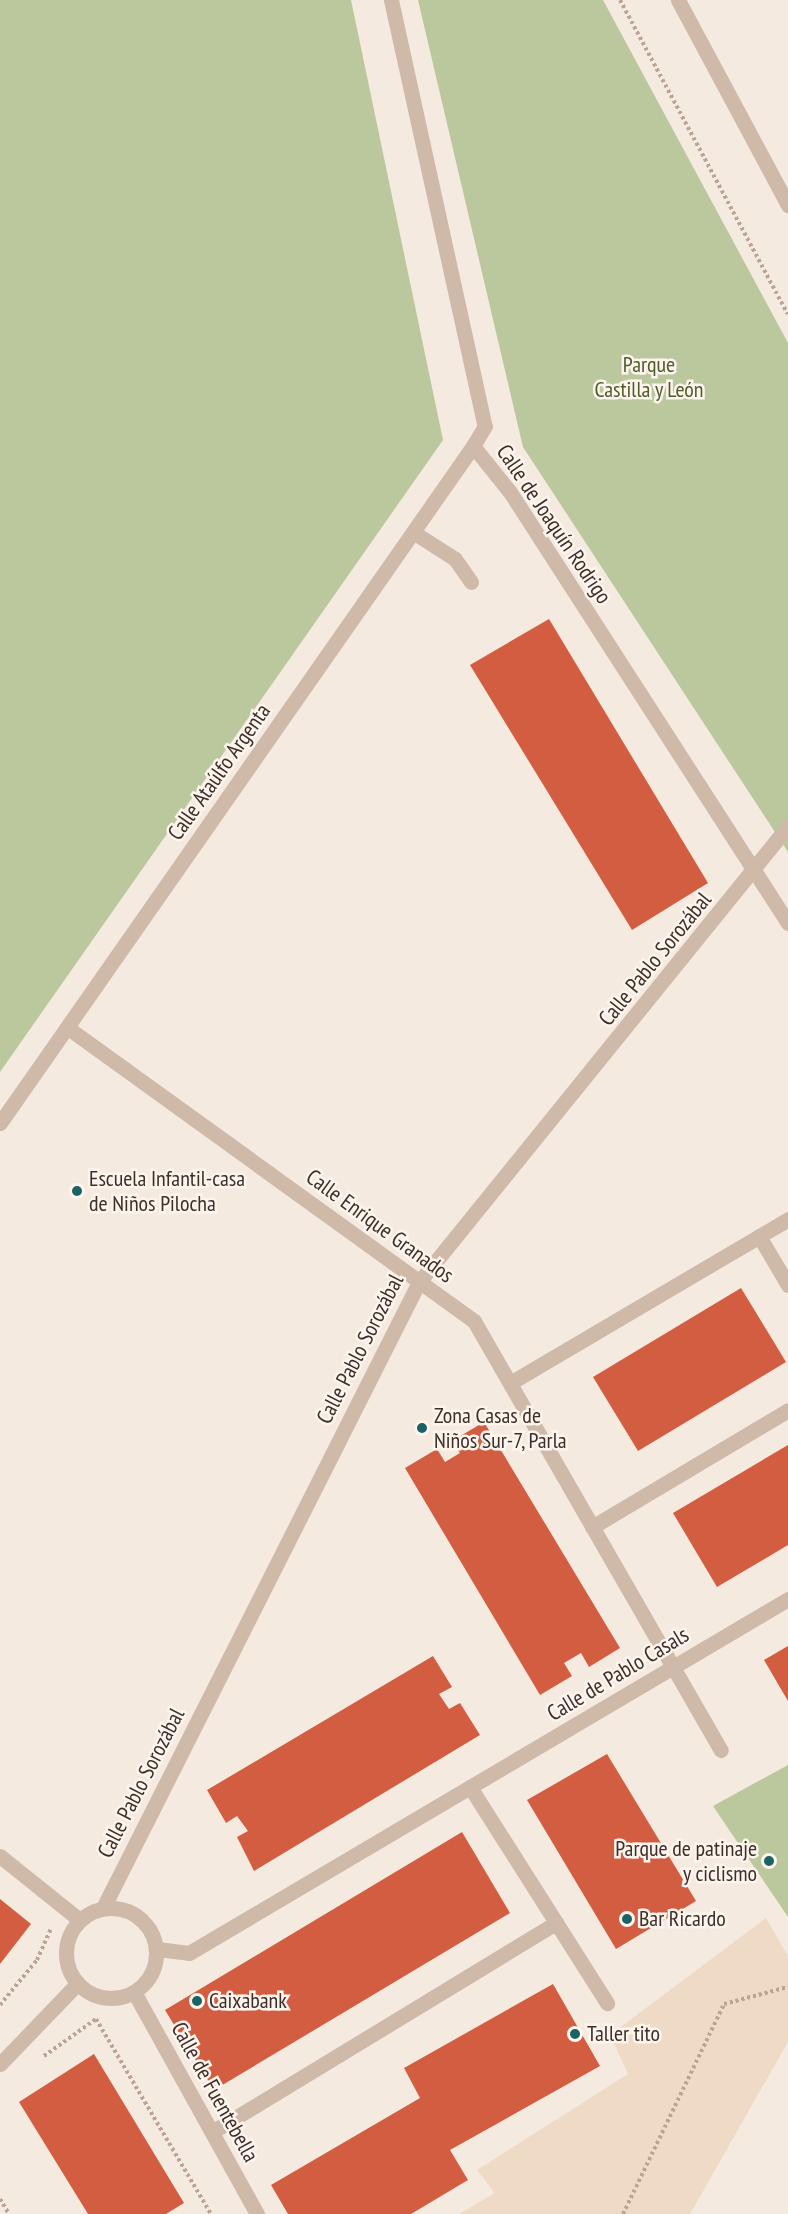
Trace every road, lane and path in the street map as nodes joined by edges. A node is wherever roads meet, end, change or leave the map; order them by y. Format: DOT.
graph roads {
  1 [pos="391,0"];
  2 [pos="620,0"];
  3 [pos="678,0"];
  4 [pos="788,205"];
  5 [pos="788,314"];
  6 [pos="474,446"];
  7 [pos="413,532"];
  8 [pos="471,582"];
  9 [pos="788,826"];
  10 [pos="754,873"];
  11 [pos="788,923"];
  12 [pos="68,1028"];
  13 [pos="0,1123"];
  14 [pos="788,1219"];
  15 [pos="759,1236"];
  16 [pos="419,1282"];
  17 [pos="788,1285"];
  18 [pos="510,1383"];
  19 [pos="788,1410"];
  20 [pos="592,1527"];
  21 [pos="788,1599"];
  22 [pos="672,1667"];
  23 [pos="721,1750"];
  24 [pos="470,1787"];
  25 [pos="0,1856"];
  26 [pos="103,1908"];
  27 [pos="55,1917"];
  28 [pos="80,1920"];
  29 [pos="556,1923"];
  30 [pos="157,1949"];
  31 [pos="78,1983"];
  32 [pos="788,1987"];
  33 [pos="134,1992"];
  34 [pos="607,2003"];
  35 [pos="0,2005"];
  36 [pos="38,2061"];
  37 [pos="0,2064"];
  38 [pos="212,2132"];
  39 [pos="0,2199"];
  40 [pos="9,2214"];
  41 [pos="211,2214"];
  42 [pos="257,2214"];
  43 [pos="623,2214"];
  1 -- 6 [label="street, Calle de Joaquín Rodrigo"];
  2 -- 5 [label="path"];
  3 -- 4 [label="street"];
  6 -- 7 [label="street, Calle Ataúlfo Argenta"];
  6 -- 10 [label="street, Calle de Joaquín Rodrigo"];
  7 -- 8 [label="street"];
  7 -- 12 [label="street, Calle Ataúlfo Argenta"];
  9 -- 10 [label="street, Calle Pablo Sorozábal"];
  10 -- 11 [label="street, Calle de Joaquín Rodrigo"];
  10 -- 16 [label="street, Calle Pablo Sorozábal"];
  12 -- 13 [label="street, Calle Ataúlfo Argenta"];
  12 -- 16 [label="street, Calle Enrique Granados"];
  14 -- 15 [label="street"];
  15 -- 17 [label="street"];
  15 -- 18 [label="street"];
  16 -- 18 [label="street, Calle Enrique Granados"];
  16 -- 26 [label="street, Calle Pablo Sorozábal"];
  18 -- 20 [label="street, Calle Enrique Granados"];
  19 -- 20 [label="street"];
  20 -- 22 [label="street, Calle Enrique Granados"];
  21 -- 22 [label="street, Calle de Pablo Casals"];
  22 -- 23 [label="street, Calle Enrique Granados"];
  22 -- 24 [label="street, Calle de Pablo Casals"];
  24 -- 29 [label="street"];
  24 -- 30 [label="street, Calle de Pablo Casals"];
  25 -- 28 [label="street"];
  26 -- 28 [label="street"];
  26 -- 30 [label="street"];
  27 -- 35 [label="path"];
  28 -- 31 [label="street"];
  29 -- 34 [label="street"];
  29 -- 38 [label="street"];
  30 -- 33 [label="street"];
  31 -- 33 [label="street"];
  31 -- 37 [label="street"];
  32 -- 43 [label="path"];
  33 -- 38 [label="street, Calle de Fuentebella"];
  36 -- 41 [label="path"];
  38 -- 42 [label="street, Calle de Fuentebella"];
  39 -- 40 [label="path"];
}
